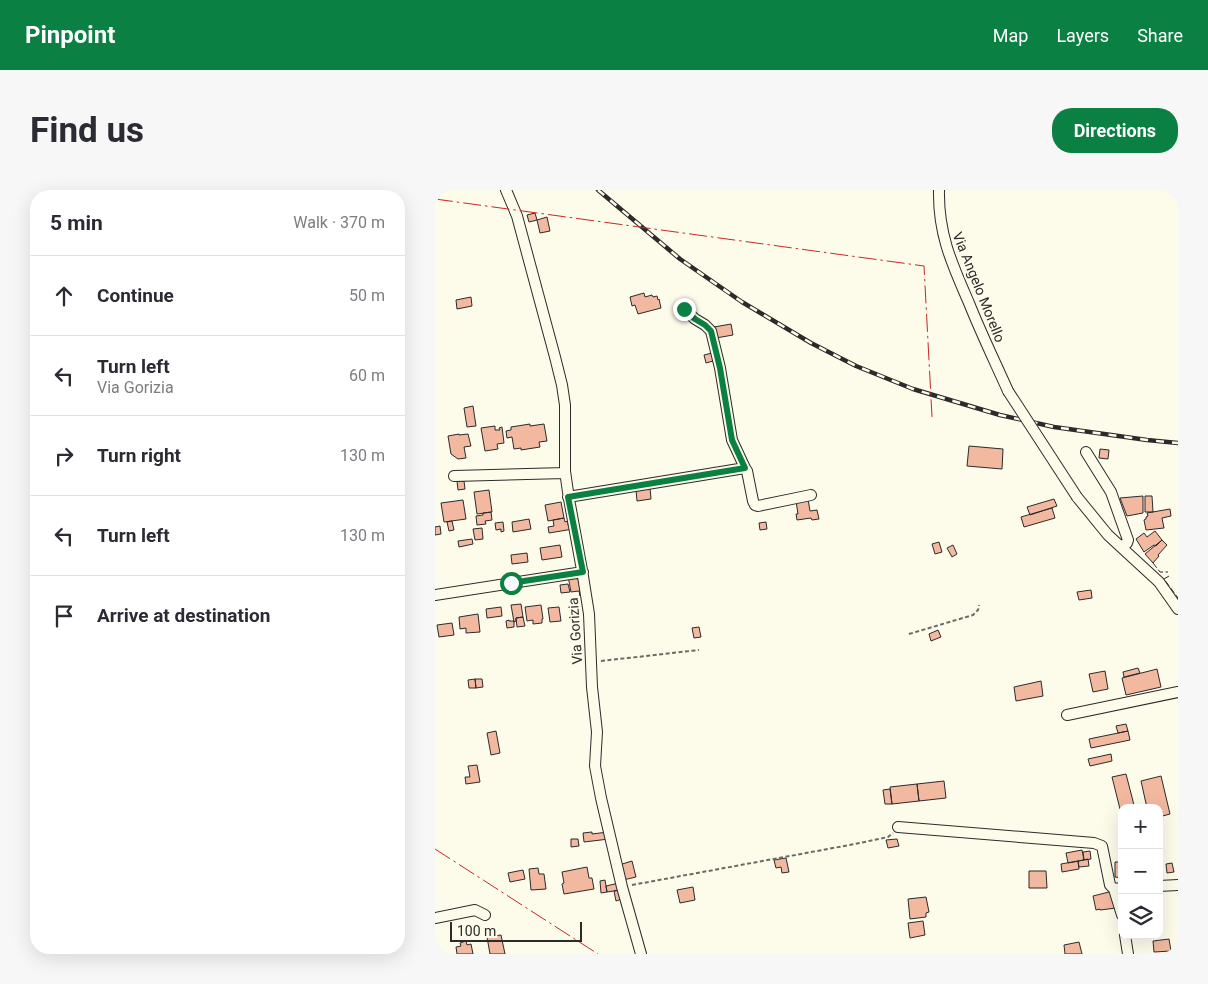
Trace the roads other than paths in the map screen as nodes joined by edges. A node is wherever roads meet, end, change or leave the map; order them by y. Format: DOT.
graph roads {
  1 [pos="506,190"];
  2 [pos="939,190"];
  3 [pos="684,309"];
  4 [pos="1086,452"];
  5 [pos="745,468"];
  6 [pos="565,473"];
  7 [pos="454,476"];
  8 [pos="811,495"];
  9 [pos="568,497"];
  10 [pos="1121,547"];
  11 [pos="583,572"];
  12 [pos="435,595"];
  13 [pos="1178,609"];
  14 [pos="1178,692"];
  15 [pos="1067,715"];
  16 [pos="898,827"];
  17 [pos="1178,885"];
  18 [pos="1163,886"];
  19 [pos="1118,889"];
  20 [pos="485,915"];
  21 [pos="435,918"];
  22 [pos="1126,939"];
  23 [pos="641,954"];
  24 [pos="1128,954"];
  1 -- 6 [label="street, Via Gorizia"];
  2 -- 10 [label="street, Via Angelo Morello, bridge"];
  3 -- 5 [label="street"];
  4 -- 10 [label="street"];
  5 -- 8 [label="street"];
  5 -- 9 [label="street"];
  6 -- 7 [label="street"];
  6 -- 9 [label="street, Via Gorizia"];
  9 -- 11 [label="street, Via Gorizia"];
  10 -- 13 [label="street"];
  11 -- 12 [label="street"];
  11 -- 23 [label="street, Via Gorizia"];
  14 -- 15 [label="street"];
  16 -- 19 [label="street"];
  17 -- 18 [label="street"];
  20 -- 21 [label="street"];
  22 -- 24 [label="street"];
}
